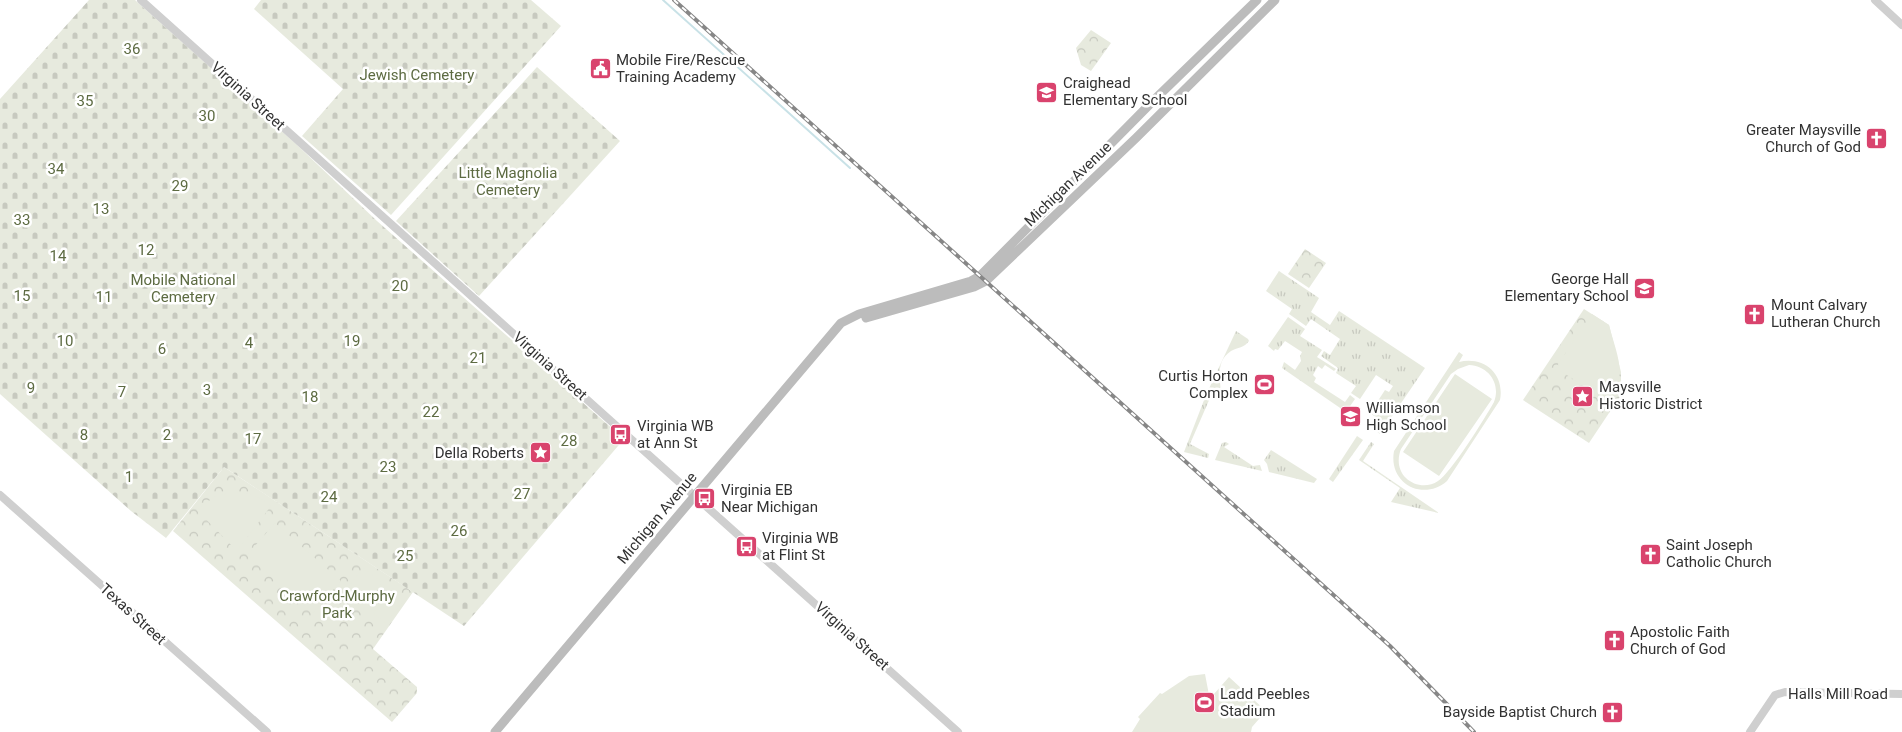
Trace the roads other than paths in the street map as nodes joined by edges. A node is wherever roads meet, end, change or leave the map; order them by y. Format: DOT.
graph roads {
  1 [pos="141,0"];
  2 [pos="1257,0"];
  3 [pos="1275,0"];
  4 [pos="1874,0"];
  5 [pos="1902,25"];
  6 [pos="841,323"];
  7 [pos="0,495"];
  8 [pos="694,495"];
  9 [pos="1902,694"];
  10 [pos="267,732"];
  11 [pos="495,732"];
  12 [pos="958,732"];
  13 [pos="1750,732"];
  1 -- 8 [label="street, Virginia Street"];
  2 -- 6 [label="main road, Michigan Avenue"];
  3 -- 6 [label="main road, Michigan Avenue"];
  4 -- 5 [label="street"];
  6 -- 8 [label="main road, Michigan Avenue"];
  7 -- 10 [label="street, Texas Street"];
  8 -- 11 [label="main road, Michigan Avenue"];
  8 -- 12 [label="street, Virginia Street"];
  9 -- 13 [label="street, Halls Mill Road"];
}
